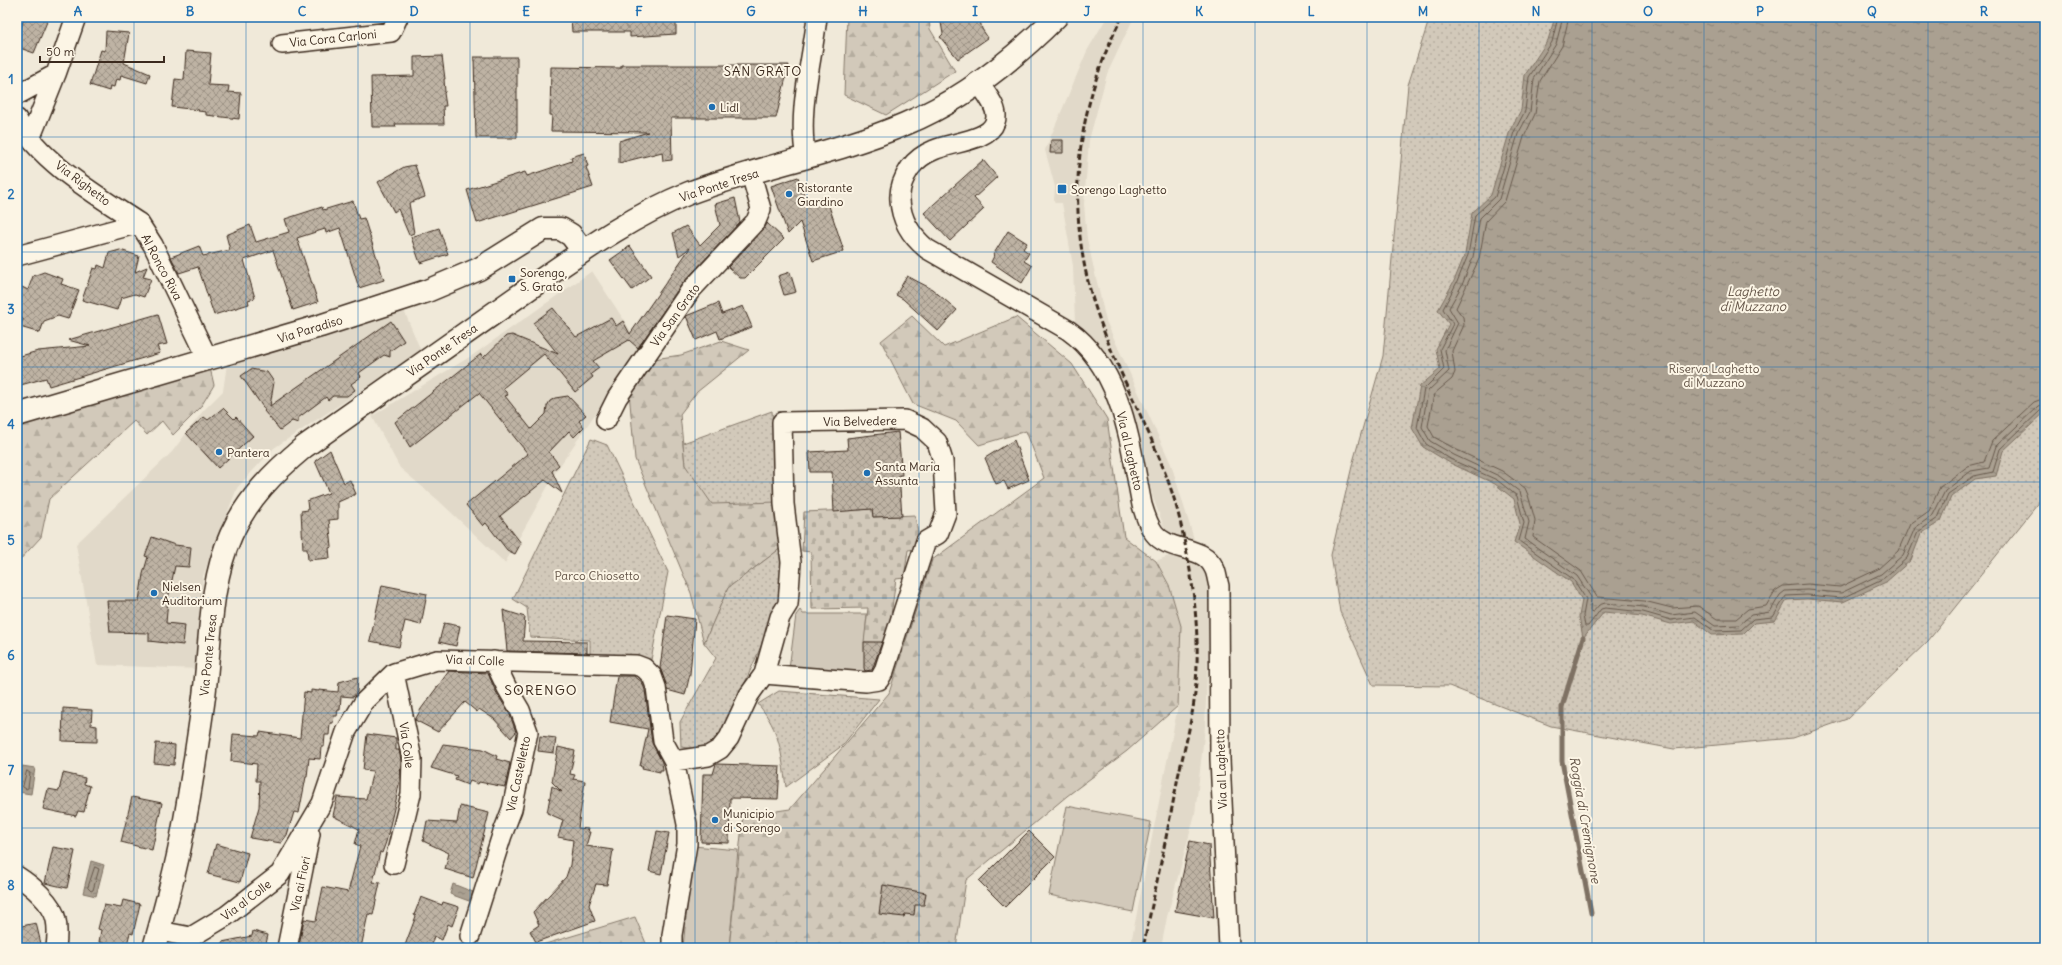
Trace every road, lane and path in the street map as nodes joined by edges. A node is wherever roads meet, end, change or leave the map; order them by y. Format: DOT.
graph roads {
  1 [pos="76,17"];
  2 [pos="398,17"];
  3 [pos="817,17"];
  4 [pos="1056,17"];
  5 [pos="282,44"];
  6 [pos="56,74"];
  7 [pos="980,83"];
  8 [pos="17,95"];
  9 [pos="17,119"];
  10 [pos="30,139"];
  11 [pos="806,158"];
  12 [pos="751,174"];
  13 [pos="139,223"];
  14 [pos="583,251"];
  15 [pos="17,256"];
  16 [pos="208,359"];
  17 [pos="17,414"];
  18 [pos="606,420"];
  19 [pos="494,661"];
  20 [pos="394,673"];
  21 [pos="764,674"];
  22 [pos="674,760"];
  23 [pos="313,821"];
  24 [pos="394,864"];
  25 [pos="17,876"];
  26 [pos="470,936"];
  27 [pos="156,939"];
  28 [pos="56,948"];
  29 [pos="287,948"];
  30 [pos="672,948"];
  31 [pos="1230,948"];
  1 -- 6 [label="street"];
  2 -- 5 [label="street, Via Cora Carloni"];
  3 -- 11 [label="street"];
  4 -- 7 [label="main road, Via Ponte Tresa"];
  6 -- 8 [label="street"];
  6 -- 10 [label="street"];
  7 -- 11 [label="main road, Via Ponte Tresa"];
  7 -- 31 [label="street, Via al Laghetto"];
  9 -- 10 [label="street, Via Righetto"];
  10 -- 13 [label="street, Via Righetto"];
  11 -- 12 [label="main road, Via Ponte Tresa"];
  12 -- 14 [label="main road, Via Ponte Tresa"];
  12 -- 18 [label="street, Via San Grato"];
  13 -- 15 [label="street, Al Ronco Riva"];
  13 -- 16 [label="street, Al Ronco Riva"];
  14 -- 16 [label="main road, Via Paradiso"];
  14 -- 27 [label="main road, Via Ponte Tresa"];
  16 -- 17 [label="main road, Via Paradiso"];
  19 -- 20 [label="street, Via al Colle"];
  19 -- 22 [label="street, Via al Colle"];
  19 -- 26 [label="street, Via Castelletto"];
  20 -- 23 [label="street, Via al Colle"];
  20 -- 24 [label="street, Via Colle"];
  21 -- 21 [label="street, Via Belvedere"];
  21 -- 22 [label="street, Via Belvedere"];
  22 -- 30 [label="street, Via al Colle"];
  23 -- 27 [label="street, Via al Colle"];
  23 -- 29 [label="street, Via ai Fiori"];
  25 -- 28 [label="street"];
}
